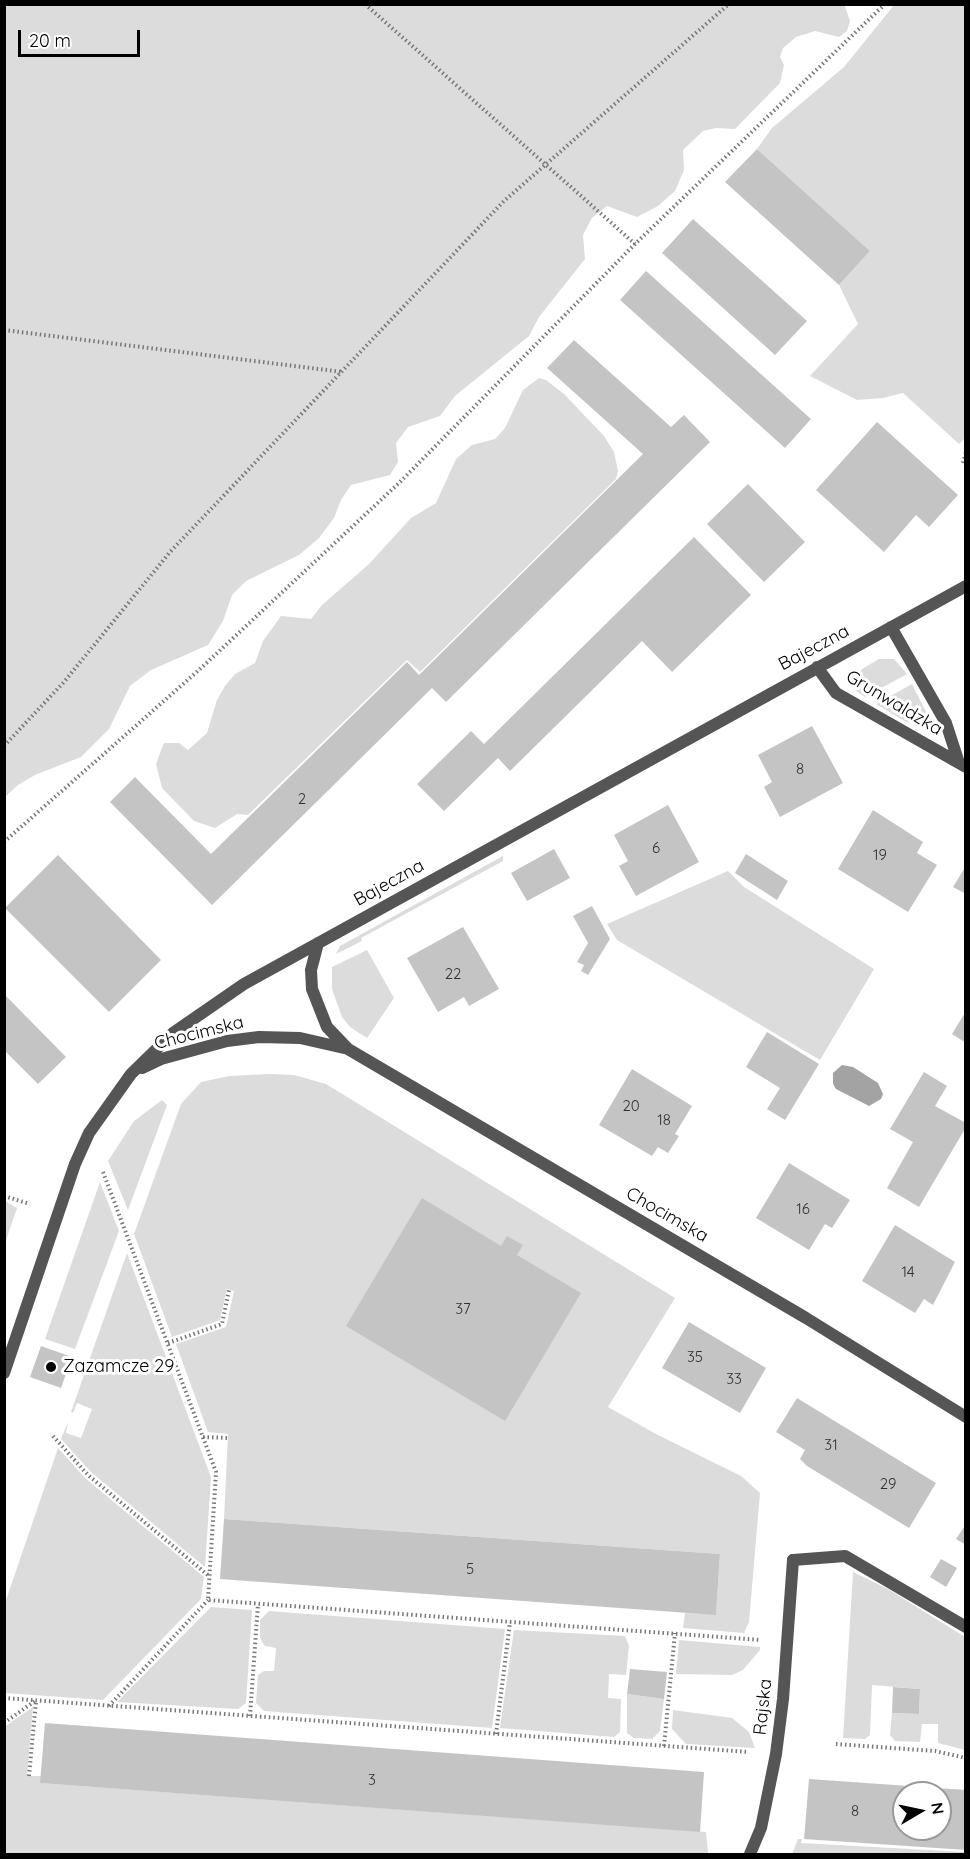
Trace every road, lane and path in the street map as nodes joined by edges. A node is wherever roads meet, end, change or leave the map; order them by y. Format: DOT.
graph roads {
  1 [pos="365,4"];
  2 [pos="729,4"];
  3 [pos="885,4"];
  4 [pos="547,164"];
  5 [pos="635,244"];
  6 [pos="4,330"];
  7 [pos="343,372"];
  8 [pos="966,452"];
  9 [pos="963,463"];
  10 [pos="966,586"];
  11 [pos="891,627"];
  12 [pos="817,667"];
  13 [pos="4,746"];
  14 [pos="962,765"];
  15 [pos="4,842"];
  16 [pos="318,943"];
  17 [pos="348,1049"];
  18 [pos="131,1074"];
  19 [pos="100,1165"];
  20 [pos="4,1196"];
  21 [pos="30,1204"];
  22 [pos="229,1290"];
  23 [pos="168,1343"];
  24 [pos="4,1373"];
  25 [pos="966,1418"];
  26 [pos="53,1436"];
  27 [pos="203,1437"];
  28 [pos="228,1438"];
  29 [pos="210,1577"];
  30 [pos="208,1600"];
  31 [pos="258,1604"];
  32 [pos="510,1622"];
  33 [pos="966,1627"];
  34 [pos="675,1633"];
  35 [pos="788,1642"];
  36 [pos="4,1698"];
  37 [pos="36,1701"];
  38 [pos="109,1706"];
  39 [pos="250,1716"];
  40 [pos="4,1724"];
  41 [pos="496,1734"];
  42 [pos="836,1744"];
  43 [pos="664,1746"];
  44 [pos="776,1754"];
  45 [pos="966,1758"];
  46 [pos="29,1776"];
  47 [pos="750,1854"];
  1 -- 4 [label="path"];
  2 -- 4 [label="path"];
  3 -- 5 [label="path"];
  4 -- 5 [label="path"];
  4 -- 7 [label="path"];
  5 -- 15 [label="path"];
  6 -- 7 [label="path"];
  7 -- 13 [label="path"];
  8 -- 9 [label="path"];
  10 -- 11 [label="street, Bajeczna"];
  11 -- 12 [label="street, Bajeczna"];
  11 -- 14 [label="street, Grunwaldzka"];
  12 -- 14 [label="street, Grunwaldzka"];
  12 -- 16 [label="street, Bajeczna"];
  16 -- 17 [label="street, Chocimska"];
  16 -- 18 [label="street, Bajeczna"];
  17 -- 18 [label="street, Chocimska"];
  17 -- 25 [label="street, Chocimska"];
  18 -- 24 [label="street, Bajeczna"];
  19 -- 23 [label="path"];
  20 -- 21 [label="path"];
  22 -- 23 [label="path"];
  23 -- 27 [label="path"];
  26 -- 29 [label="path"];
  27 -- 28 [label="path"];
  27 -- 29 [label="path"];
  29 -- 30 [label="path"];
  30 -- 31 [label="path"];
  30 -- 38 [label="path"];
  31 -- 32 [label="path"];
  31 -- 39 [label="path"];
  32 -- 34 [label="path"];
  32 -- 41 [label="path"];
  33 -- 35 [label="street, Rajska"];
  34 -- 35 [label="path"];
  34 -- 43 [label="path"];
  35 -- 44 [label="street, Rajska"];
  36 -- 37 [label="path"];
  37 -- 38 [label="path"];
  37 -- 40 [label="path"];
  37 -- 46 [label="path"];
  38 -- 39 [label="path"];
  39 -- 41 [label="path"];
  41 -- 43 [label="path"];
  42 -- 45 [label="path"];
  43 -- 44 [label="path"];
  44 -- 47 [label="street, Rajska"];
}
